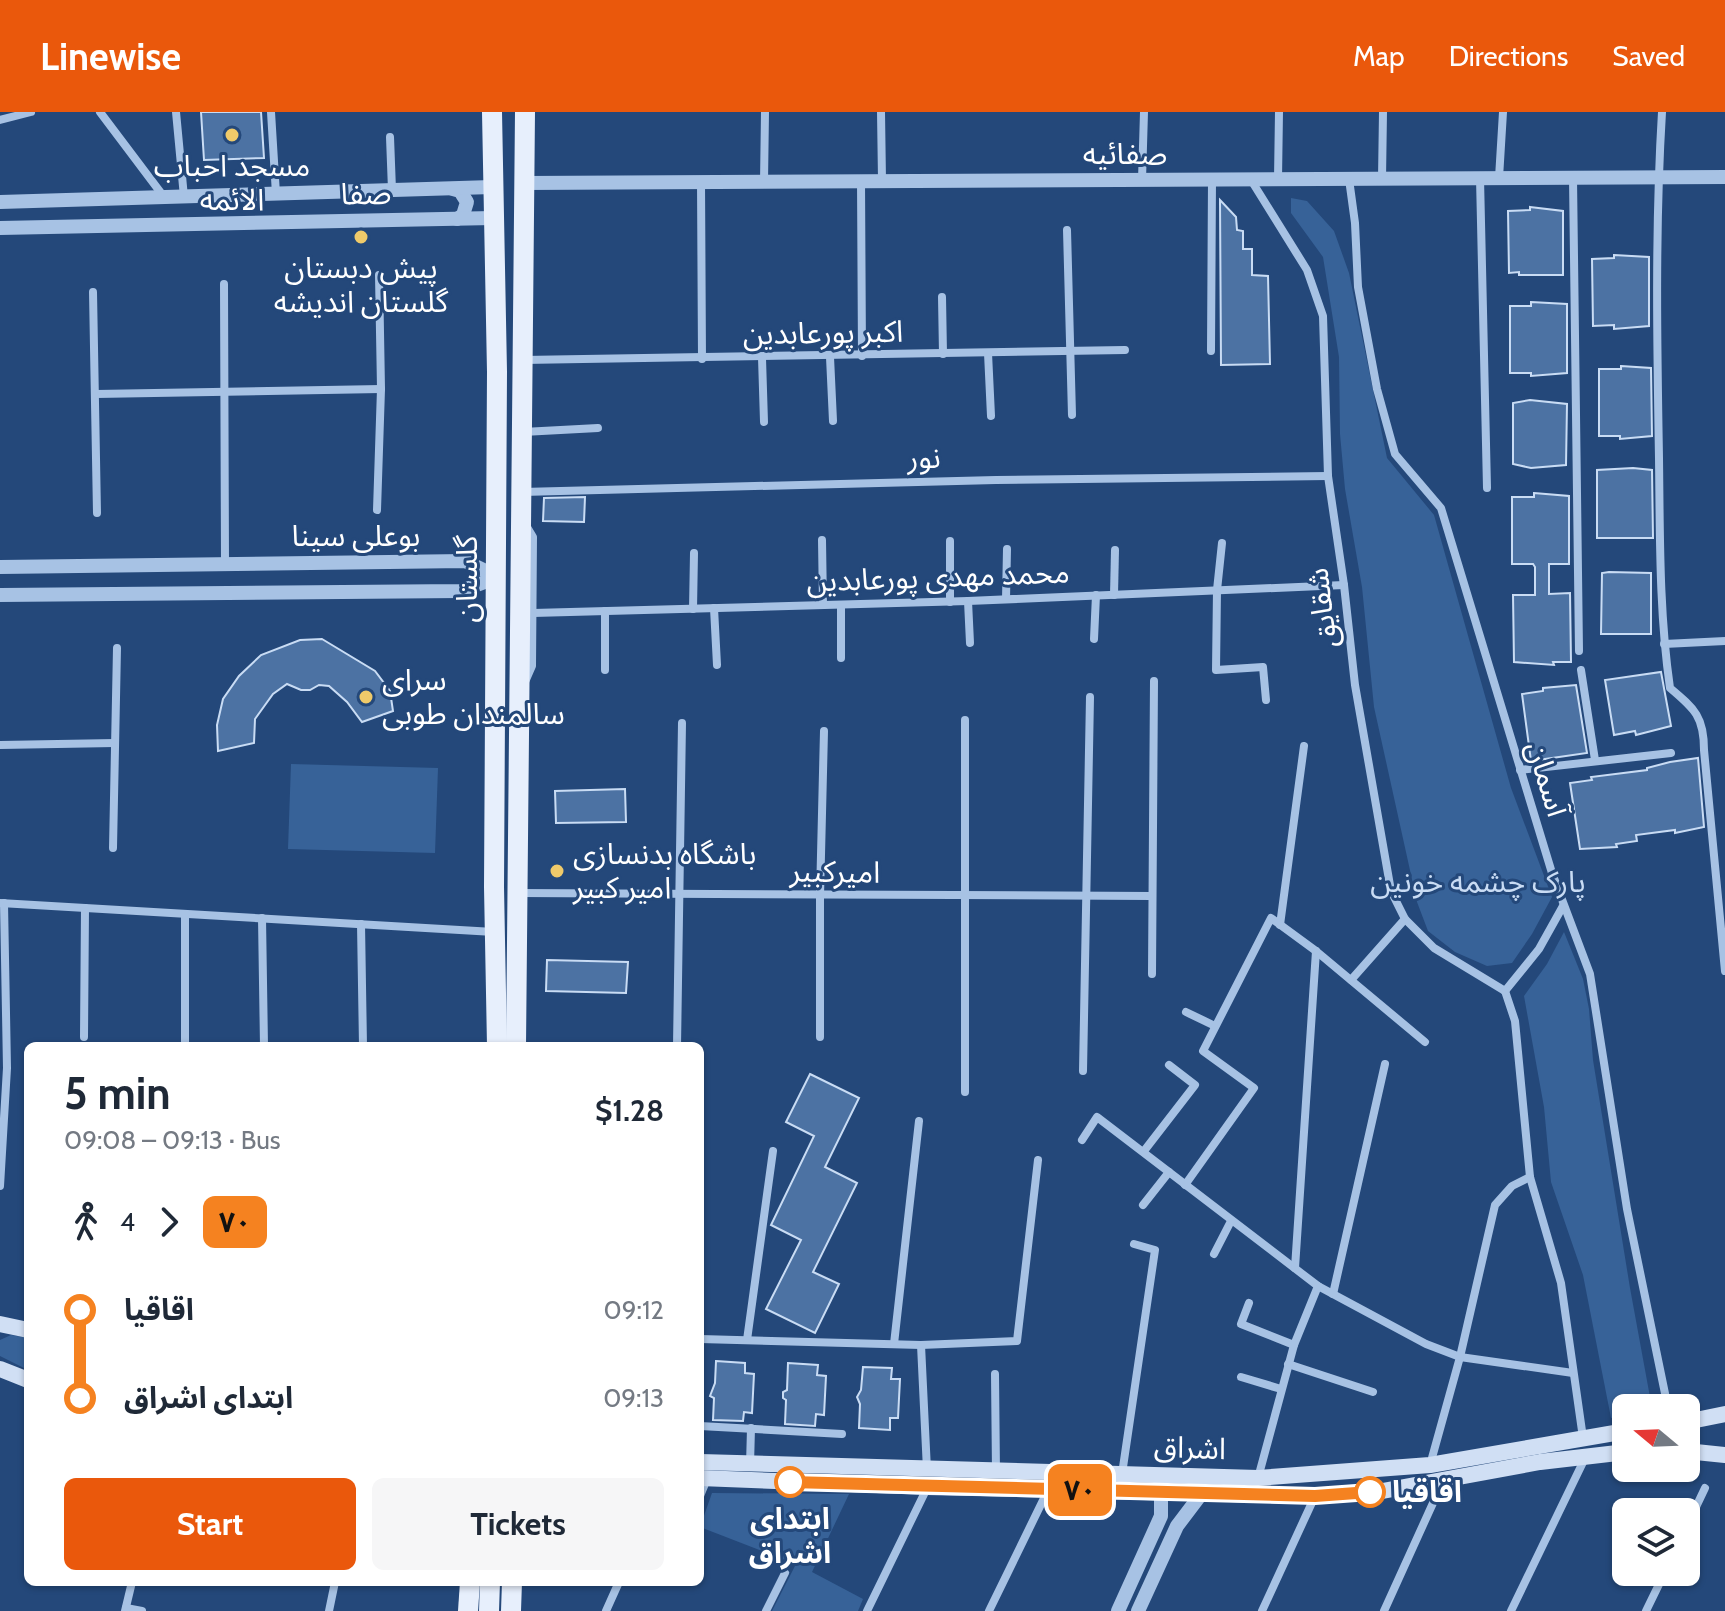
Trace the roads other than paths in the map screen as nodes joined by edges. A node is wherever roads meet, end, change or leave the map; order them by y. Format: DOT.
graph roads {
  1 [pos="31,112"];
  2 [pos="100,112"];
  3 [pos="176,112"];
  4 [pos="271,112"];
  5 [pos="492,112"];
  6 [pos="525,112"];
  7 [pos="765,112"];
  8 [pos="881,112"];
  9 [pos="1144,112"];
  10 [pos="1279,112"];
  11 [pos="1383,112"];
  12 [pos="1503,112"];
  13 [pos="1662,112"];
  14 [pos="10,115"];
  15 [pos="0,120"];
  16 [pos="390,137"];
  17 [pos="1658,177"];
  18 [pos="1725,177"];
  19 [pos="1480,178"];
  20 [pos="1499,178"];
  21 [pos="1573,178"];
  22 [pos="1278,179"];
  23 [pos="1349,179"];
  24 [pos="1382,179"];
  25 [pos="882,180"];
  26 [pos="1142,180"];
  27 [pos="1212,180"];
  28 [pos="1251,180"];
  29 [pos="861,181"];
  30 [pos="701,182"];
  31 [pos="764,182"];
  32 [pos="524,183"];
  33 [pos="492,187"];
  34 [pos="453,189"];
  35 [pos="392,190"];
  36 [pos="276,194"];
  37 [pos="184,197"];
  38 [pos="164,198"];
  39 [pos="0,202"];
  40 [pos="493,218"];
  41 [pos="457,219"];
  42 [pos="0,228"];
  43 [pos="1067,230"];
  44 [pos="379,275"];
  45 [pos="224,284"];
  46 [pos="93,292"];
  47 [pos="942,297"];
  48 [pos="1125,350"];
  49 [pos="1071,351"];
  50 [pos="1211,351"];
  51 [pos="988,353"];
  52 [pos="943,354"];
  53 [pos="862,356"];
  54 [pos="830,357"];
  55 [pos="762,358"];
  56 [pos="702,359"];
  57 [pos="523,360"];
  58 [pos="381,389"];
  59 [pos="224,392"];
  60 [pos="96,394"];
  61 [pos="1072,415"];
  62 [pos="991,416"];
  63 [pos="833,421"];
  64 [pos="764,422"];
  65 [pos="598,428"];
  66 [pos="522,432"];
  67 [pos="1328,476"];
  68 [pos="1487,488"];
  69 [pos="521,492"];
  70 [pos="377,510"];
  71 [pos="97,513"];
  72 [pos="521,516"];
  73 [pos="822,540"];
  74 [pos="950,541"];
  75 [pos="1222,543"];
  76 [pos="1007,549"];
  77 [pos="1115,550"];
  78 [pos="694,553"];
  79 [pos="225,563"];
  80 [pos="0,567"];
  81 [pos="498,577"];
  82 [pos="520,577"];
  83 [pos="1344,585"];
  84 [pos="1217,590"];
  85 [pos="0,595"];
  86 [pos="1096,595"];
  87 [pos="1114,595"];
  88 [pos="1006,599"];
  89 [pos="968,601"];
  90 [pos="950,602"];
  91 [pos="823,605"];
  92 [pos="841,605"];
  93 [pos="714,608"];
  94 [pos="693,609"];
  95 [pos="605,611"];
  96 [pos="533,613"];
  97 [pos="1094,639"];
  98 [pos="1725,641"];
  99 [pos="970,643"];
  100 [pos="1664,644"];
  101 [pos="117,648"];
  102 [pos="1579,651"];
  103 [pos="841,658"];
  104 [pos="717,665"];
  105 [pos="605,670"];
  106 [pos="1581,670"];
  107 [pos="1154,681"];
  108 [pos="519,693"];
  109 [pos="1090,697"];
  110 [pos="1266,700"];
  111 [pos="965,720"];
  112 [pos="682,723"];
  113 [pos="824,731"];
  114 [pos="115,743"];
  115 [pos="0,745"];
  116 [pos="1304,746"];
  117 [pos="1671,753"];
  118 [pos="1595,760"];
  119 [pos="1520,770"];
  120 [pos="113,848"];
  121 [pos="517,893"];
  122 [pos="681,895"];
  123 [pos="820,896"];
  124 [pos="1152,896"];
  125 [pos="965,897"];
  126 [pos="1086,897"];
  127 [pos="2,903"];
  128 [pos="1563,906"];
  129 [pos="85,908"];
  130 [pos="185,914"];
  131 [pos="262,918"];
  132 [pos="1405,919"];
  133 [pos="361,924"];
  134 [pos="1280,925"];
  135 [pos="495,932"];
  136 [pos="1316,951"];
  137 [pos="1725,971"];
  138 [pos="1152,974"];
  139 [pos="1351,980"];
  140 [pos="1505,991"];
  141 [pos="1186,1012"];
  142 [pos="1215,1026"];
  143 [pos="84,1037"];
  144 [pos="820,1037"];
  145 [pos="185,1042"];
  146 [pos="264,1042"];
  147 [pos="363,1042"];
  148 [pos="497,1042"];
  149 [pos="516,1042"];
  150 [pos="677,1042"];
  151 [pos="1425,1042"];
  152 [pos="1385,1064"];
  153 [pos="1169,1065"];
  154 [pos="3,1068"];
  155 [pos="1083,1071"];
  156 [pos="965,1092"];
  157 [pos="919,1121"];
  158 [pos="1082,1140"];
  159 [pos="773,1151"];
  160 [pos="1144,1151"];
  161 [pos="1038,1160"];
  162 [pos="1169,1172"];
  163 [pos="1530,1177"];
  164 [pos="1185,1185"];
  165 [pos="0,1186"];
  166 [pos="1143,1205"];
  167 [pos="1231,1221"];
  168 [pos="1134,1244"];
  169 [pos="1214,1254"];
  170 [pos="1295,1268"];
  171 [pos="1318,1286"];
  172 [pos="1333,1294"];
  173 [pos="1249,1303"];
  174 [pos="0,1324"];
  175 [pos="24,1329"];
  176 [pos="704,1339"];
  177 [pos="747,1340"];
  178 [pos="894,1344"];
  179 [pos="921,1345"];
  180 [pos="1294,1345"];
  181 [pos="1460,1357"];
  182 [pos="1288,1364"];
  183 [pos="0,1369"];
  184 [pos="1573,1373"];
  185 [pos="995,1374"];
  186 [pos="1241,1377"];
  187 [pos="24,1378"];
  188 [pos="1281,1389"];
  189 [pos="1373,1392"];
  190 [pos="1665,1394"];
  191 [pos="1725,1414"];
  192 [pos="1700,1419"];
  193 [pos="704,1426"];
  194 [pos="751,1428"];
  195 [pos="1612,1433"];
  196 [pos="842,1434"];
  197 [pos="1583,1438"];
  198 [pos="1700,1452"];
  199 [pos="1612,1453"];
  200 [pos="1725,1455"];
  201 [pos="1586,1456"];
  202 [pos="704,1462"];
  203 [pos="750,1465"];
  204 [pos="1430,1465"];
  205 [pos="996,1473"];
  206 [pos="1122,1474"];
  207 [pos="927,1478"];
  208 [pos="1258,1478"];
  209 [pos="704,1479"];
  210 [pos="1444,1480"];
  211 [pos="1705,1488"];
  212 [pos="1048,1490"];
  213 [pos="1161,1492"];
  214 [pos="1202,1493"];
  215 [pos="1315,1496"];
  216 [pos="1700,1499"];
  217 [pos="785,1573"];
  218 [pos="131,1586"];
  219 [pos="334,1586"];
  220 [pos="490,1586"];
  221 [pos="512,1586"];
  222 [pos="617,1586"];
  223 [pos="1658,1586"];
  224 [pos="126,1609"];
  225 [pos="142,1611"];
  226 [pos="329,1611"];
  227 [pos="489,1611"];
  228 [pos="511,1611"];
  229 [pos="606,1611"];
  230 [pos="766,1611"];
  231 [pos="867,1611"];
  232 [pos="989,1611"];
  233 [pos="1118,1611"];
  234 [pos="1138,1611"];
  235 [pos="1262,1611"];
  236 [pos="1384,1611"];
  237 [pos="1511,1611"];
  238 [pos="1646,1611"];
  1 -- 14 [label="street"];
  2 -- 38 [label="street"];
  3 -- 37 [label="street"];
  4 -- 36 [label="street"];
  5 -- 33 [label="main road, گلستان"];
  6 -- 32 [label="main road, گلستان"];
  7 -- 31 [label="street"];
  8 -- 25 [label="street"];
  9 -- 26 [label="street"];
  10 -- 22 [label="street"];
  11 -- 24 [label="street"];
  12 -- 20 [label="street"];
  13 -- 17 [label="street"];
  14 -- 15 [label="street"];
  16 -- 35 [label="street"];
  17 -- 18 [label="street, صفائیه"];
  17 -- 21 [label="street, صفائیه"];
  17 -- 100 [label="street"];
  19 -- 20 [label="street, صفائیه"];
  19 -- 24 [label="street, صفائیه"];
  19 -- 68 [label="street"];
  20 -- 21 [label="street, صفائیه"];
  21 -- 102 [label="street"];
  22 -- 23 [label="street, صفائیه"];
  22 -- 28 [label="street, صفائیه"];
  23 -- 24 [label="street, صفائیه"];
  23 -- 119 [label="street, آسمان"];
  25 -- 26 [label="street, صفائیه"];
  25 -- 29 [label="street, صفائیه"];
  26 -- 27 [label="street, صفائیه"];
  27 -- 28 [label="street, صفائیه"];
  27 -- 50 [label="street"];
  28 -- 67 [label="street, شقایق"];
  29 -- 31 [label="street, صفائیه"];
  29 -- 53 [label="street"];
  30 -- 31 [label="street, صفائیه"];
  30 -- 32 [label="street, صفائیه"];
  30 -- 56 [label="street"];
  32 -- 57 [label="main road, گلستان"];
  33 -- 34 [label="street, صفا"];
  33 -- 40 [label="main road, گلستان"];
  34 -- 35 [label="street, صفا"];
  34 -- 41 [label="street"];
  35 -- 36 [label="street, صفا"];
  36 -- 37 [label="street, صفا"];
  37 -- 38 [label="street, صفا"];
  38 -- 39 [label="street, صفا"];
  40 -- 41 [label="street, صفا"];
  40 -- 81 [label="main road, گلستان"];
  41 -- 42 [label="street, صفا"];
  43 -- 49 [label="street"];
  44 -- 58 [label="street"];
  45 -- 59 [label="street"];
  46 -- 60 [label="street"];
  47 -- 52 [label="street"];
  48 -- 49 [label="street, اکبر پورعابدین"];
  49 -- 51 [label="street, اکبر پورعابدین"];
  49 -- 61 [label="street"];
  51 -- 52 [label="street, اکبر پورعابدین"];
  51 -- 62 [label="street"];
  52 -- 53 [label="street, اکبر پورعابدین"];
  53 -- 54 [label="street, اکبر پورعابدین"];
  54 -- 55 [label="street, اکبر پورعابدین"];
  54 -- 63 [label="street"];
  55 -- 56 [label="street, اکبر پورعابدین"];
  55 -- 64 [label="street"];
  56 -- 57 [label="street, اکبر پورعابدین"];
  57 -- 66 [label="main road, گلستان"];
  58 -- 59 [label="street"];
  58 -- 70 [label="street"];
  59 -- 60 [label="street"];
  59 -- 79 [label="street"];
  60 -- 71 [label="street"];
  65 -- 66 [label="street"];
  66 -- 69 [label="main road, گلستان"];
  67 -- 69 [label="street, نور"];
  67 -- 83 [label="street, شقایق"];
  69 -- 72 [label="main road, گلستان"];
  72 -- 82 [label="main road, گلستان"];
  72 -- 96 [label="street"];
  73 -- 91 [label="street"];
  74 -- 90 [label="street"];
  75 -- 84 [label="street"];
  76 -- 88 [label="street"];
  77 -- 87 [label="street"];
  78 -- 94 [label="street"];
  79 -- 80 [label="street, بوعلی سینا"];
  79 -- 81 [label="street, بوعلی سینا"];
  81 -- 82 [label="main road"];
  81 -- 85 [label="street, بوعلی سینا"];
  81 -- 135 [label="main road, گلستان"];
  82 -- 108 [label="main road, گلستان"];
  83 -- 84 [label="street, محمد مهدی پورعابدین"];
  83 -- 132 [label="street, شقایق"];
  84 -- 87 [label="street, محمد مهدی پورعابدین"];
  84 -- 110 [label="street"];
  86 -- 87 [label="street, محمد مهدی پورعابدین"];
  86 -- 88 [label="street, محمد مهدی پورعابدین"];
  86 -- 97 [label="street"];
  88 -- 89 [label="street, محمد مهدی پورعابدین"];
  89 -- 90 [label="street, محمد مهدی پورعابدین"];
  89 -- 99 [label="street"];
  90 -- 92 [label="street, محمد مهدی پورعابدین"];
  91 -- 92 [label="street, محمد مهدی پورعابدین"];
  91 -- 93 [label="street, محمد مهدی پورعابدین"];
  92 -- 103 [label="street"];
  93 -- 94 [label="street, محمد مهدی پورعابدین"];
  93 -- 104 [label="street"];
  94 -- 95 [label="street, محمد مهدی پورعابدین"];
  95 -- 96 [label="street, محمد مهدی پورعابدین"];
  95 -- 105 [label="street"];
  96 -- 108 [label="street"];
  98 -- 100 [label="street"];
  100 -- 137 [label="street"];
  101 -- 114 [label="street"];
  106 -- 118 [label="street"];
  107 -- 124 [label="street"];
  108 -- 121 [label="main road, گلستان"];
  109 -- 126 [label="street"];
  111 -- 125 [label="street"];
  112 -- 122 [label="street"];
  113 -- 123 [label="street"];
  114 -- 115 [label="street"];
  114 -- 120 [label="street"];
  116 -- 134 [label="street"];
  117 -- 118 [label="street"];
  118 -- 119 [label="street"];
  119 -- 128 [label="street, آسمان"];
  121 -- 122 [label="street, امیرکبیر"];
  121 -- 149 [label="main road, گلستان"];
  122 -- 123 [label="street, امیرکبیر"];
  122 -- 150 [label="street"];
  123 -- 125 [label="street, امیرکبیر"];
  123 -- 144 [label="street"];
  124 -- 126 [label="street, امیرکبیر"];
  124 -- 138 [label="street"];
  125 -- 126 [label="street, امیرکبیر"];
  125 -- 156 [label="street"];
  126 -- 155 [label="street"];
  127 -- 129 [label="street"];
  127 -- 154 [label="street"];
  128 -- 140 [label="street"];
  128 -- 190 [label="street, آسمان"];
  129 -- 130 [label="street"];
  129 -- 143 [label="street"];
  130 -- 131 [label="street"];
  130 -- 145 [label="street"];
  131 -- 133 [label="street"];
  131 -- 146 [label="street"];
  132 -- 139 [label="street"];
  132 -- 140 [label="street, شقایق"];
  133 -- 135 [label="street"];
  133 -- 147 [label="street"];
  134 -- 136 [label="street"];
  134 -- 142 [label="street"];
  135 -- 148 [label="main road, گلستان"];
  136 -- 139 [label="street"];
  136 -- 170 [label="street"];
  139 -- 151 [label="street"];
  140 -- 163 [label="street"];
  141 -- 142 [label="street"];
  142 -- 164 [label="street"];
  152 -- 172 [label="street"];
  153 -- 160 [label="street"];
  154 -- 165 [label="street"];
  157 -- 178 [label="street"];
  158 -- 160 [label="street"];
  159 -- 177 [label="street"];
  160 -- 162 [label="street"];
  161 -- 179 [label="street"];
  162 -- 164 [label="street"];
  162 -- 166 [label="street"];
  163 -- 181 [label="street"];
  163 -- 184 [label="street"];
  164 -- 167 [label="street"];
  167 -- 169 [label="street"];
  167 -- 170 [label="street"];
  168 -- 206 [label="street"];
  170 -- 171 [label="street"];
  171 -- 172 [label="street"];
  171 -- 180 [label="street"];
  172 -- 181 [label="street"];
  173 -- 180 [label="street"];
  174 -- 175 [label="main road"];
  176 -- 177 [label="street"];
  177 -- 178 [label="street"];
  178 -- 179 [label="street"];
  179 -- 207 [label="street"];
  180 -- 182 [label="street"];
  181 -- 184 [label="street"];
  181 -- 204 [label="street"];
  182 -- 188 [label="street"];
  182 -- 189 [label="street"];
  183 -- 187 [label="main road"];
  184 -- 197 [label="street"];
  185 -- 205 [label="street"];
  186 -- 188 [label="street"];
  188 -- 208 [label="street"];
  191 -- 192 [label="main road"];
  193 -- 194 [label="street"];
  194 -- 196 [label="street"];
  194 -- 203 [label="street"];
  195 -- 197 [label="main road, اشراق"];
  197 -- 204 [label="main road, اشراق"];
  198 -- 200 [label="main road"];
  199 -- 201 [label="main road, اشراق"];
  201 -- 210 [label="main road, اشراق"];
  201 -- 237 [label="street"];
  202 -- 203 [label="main road, اشراق"];
  203 -- 207 [label="main road, اشراق"];
  204 -- 208 [label="main road, اشراق"];
  205 -- 206 [label="main road, اشراق"];
  205 -- 207 [label="main road, اشراق"];
  206 -- 208 [label="main road, اشراق"];
  207 -- 209 [label="main road, اشراق"];
  207 -- 212 [label="main road, اشراق"];
  207 -- 231 [label="street"];
  210 -- 215 [label="main road, اشراق"];
  210 -- 236 [label="street"];
  211 -- 216 [label="street"];
  212 -- 213 [label="main road, اشراق"];
  212 -- 232 [label="street"];
  213 -- 214 [label="main road, اشراق"];
  213 -- 233 [label="street"];
  214 -- 215 [label="main road, اشراق"];
  214 -- 234 [label="street"];
  215 -- 235 [label="street"];
  217 -- 230 [label="street"];
  218 -- 224 [label="street"];
  219 -- 226 [label="street"];
  220 -- 227 [label="main road"];
  221 -- 228 [label="main road"];
  222 -- 229 [label="street"];
  223 -- 238 [label="street"];
  224 -- 225 [label="street"];
}
